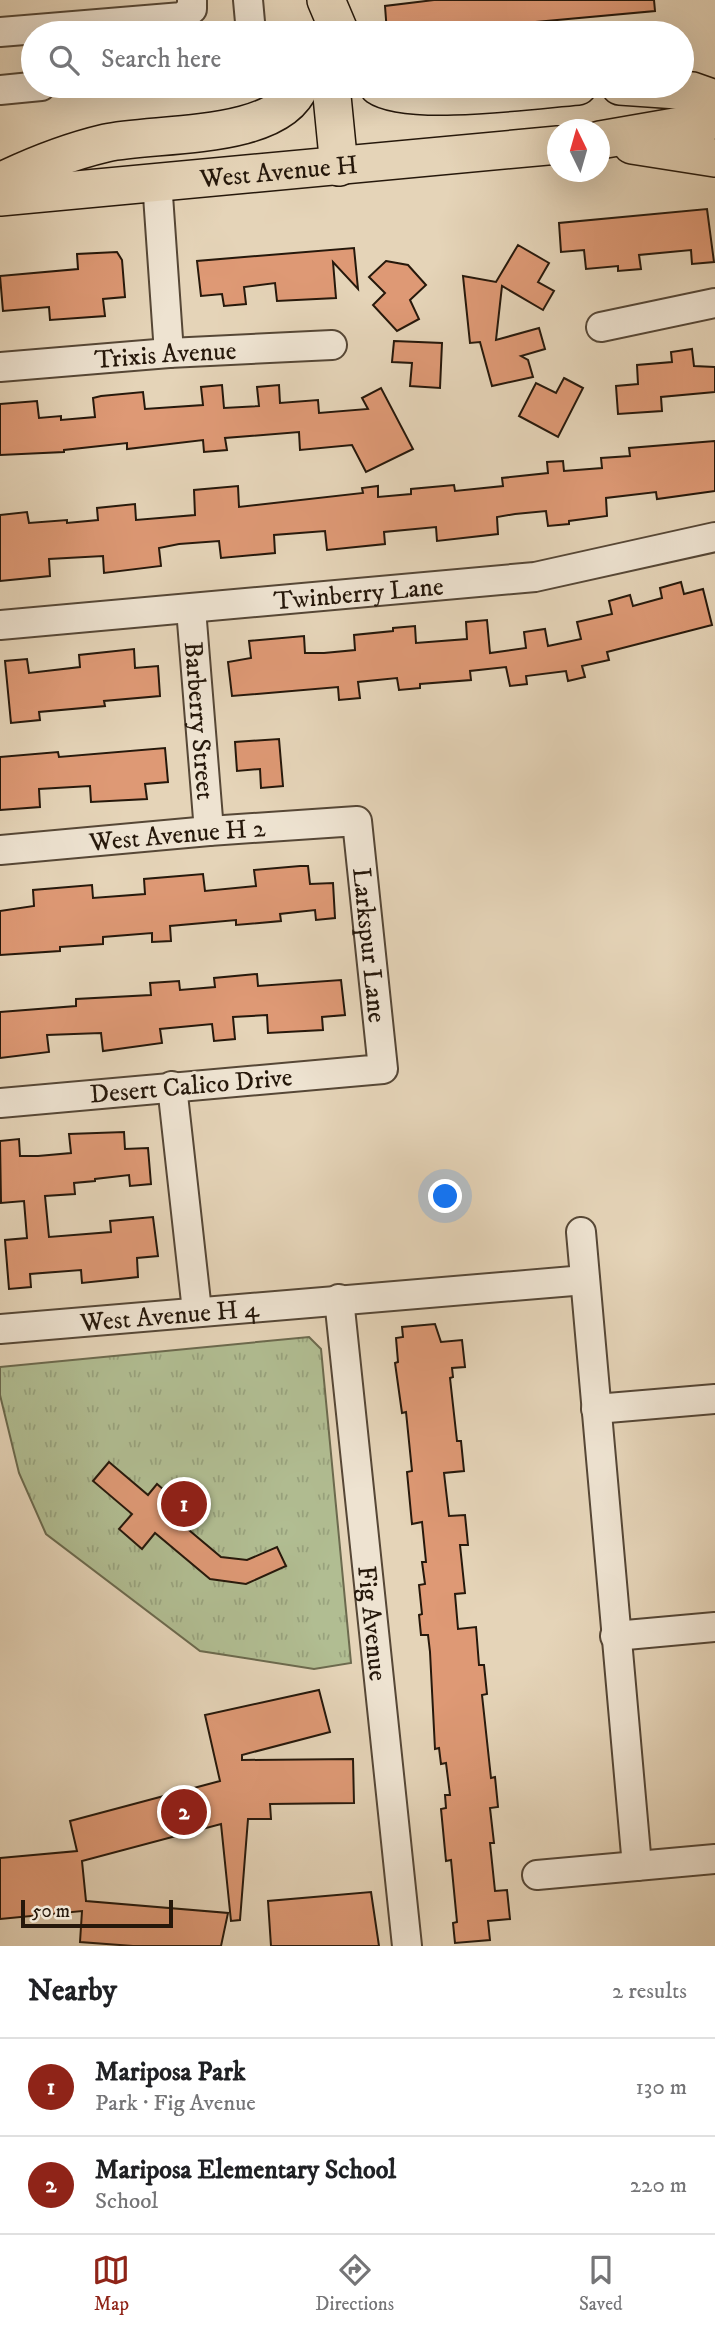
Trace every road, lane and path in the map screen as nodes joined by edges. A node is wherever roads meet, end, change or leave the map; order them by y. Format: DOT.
graph roads {
  1 [pos="248,0"];
  2 [pos="322,0"];
  3 [pos="186,17"];
  4 [pos="136,21"];
  5 [pos="250,21"];
  6 [pos="316,21"];
  7 [pos="325,21"];
  8 [pos="333,21"];
  9 [pos="21,30"];
  10 [pos="0,32"];
  11 [pos="21,88"];
  12 [pos="0,90"];
  13 [pos="694,92"];
  14 [pos="291,98"];
  15 [pos="332,98"];
  16 [pos="715,99"];
  17 [pos="715,120"];
  18 [pos="610,139"];
  19 [pos="610,141"];
  20 [pos="547,146"];
  21 [pos="715,158"];
  22 [pos="340,166"];
  23 [pos="157,181"];
  24 [pos="0,182"];
  25 [pos="0,197"];
  26 [pos="715,303"];
  27 [pos="601,327"];
  28 [pos="332,345"];
  29 [pos="169,353"];
  30 [pos="0,367"];
  31 [pos="715,537"];
  32 [pos="191,609"];
  33 [pos="0,625"];
  34 [pos="357,821"];
  35 [pos="209,831"];
  36 [pos="0,850"];
  37 [pos="383,1069"];
  38 [pos="172,1086"];
  39 [pos="0,1103"];
  40 [pos="581,1232"];
  41 [pos="585,1280"];
  42 [pos="339,1299"];
  43 [pos="197,1311"];
  44 [pos="0,1329"];
  45 [pos="715,1399"];
  46 [pos="596,1409"];
  47 [pos="715,1627"];
  48 [pos="615,1636"];
  49 [pos="715,1859"];
  50 [pos="637,1866"];
  51 [pos="537,1875"];
  52 [pos="407,1946"];
  1 -- 5 [label="street"];
  2 -- 6 [label="main road"];
  2 -- 7 [label="main road"];
  2 -- 8 [label="main road"];
  3 -- 4 [label="street"];
  9 -- 10 [label="street"];
  11 -- 12 [label="street"];
  13 -- 16 [label="main road"];
  14 -- 24 [label="main road"];
  15 -- 22 [label="main road"];
  17 -- 18 [label="main road"];
  19 -- 21 [label="main road"];
  20 -- 22 [label="main road, West Avenue H"];
  22 -- 23 [label="main road, West Avenue H"];
  23 -- 25 [label="main road, West Avenue H"];
  23 -- 29 [label="street"];
  26 -- 27 [label="street"];
  28 -- 29 [label="street, Trixis Avenue"];
  29 -- 30 [label="street, Trixis Avenue"];
  31 -- 32 [label="street, Twinberry Lane"];
  32 -- 33 [label="street, Twinberry Lane"];
  32 -- 35 [label="street, Barberry Street"];
  34 -- 35 [label="street, West Avenue H 2"];
  34 -- 37 [label="street, Larkspur Lane"];
  35 -- 36 [label="street, West Avenue H 2"];
  37 -- 38 [label="street, Desert Calico Drive"];
  38 -- 39 [label="street, Desert Calico Drive"];
  38 -- 43 [label="street"];
  40 -- 41 [label="street"];
  41 -- 42 [label="street, West Avenue H 4"];
  41 -- 46 [label="street"];
  42 -- 43 [label="street, West Avenue H 4"];
  42 -- 52 [label="street, Fig Avenue"];
  43 -- 44 [label="street, West Avenue H 4"];
  45 -- 46 [label="street"];
  46 -- 48 [label="street"];
  47 -- 48 [label="street"];
  48 -- 50 [label="street"];
  49 -- 50 [label="street"];
  50 -- 51 [label="street"];
}
